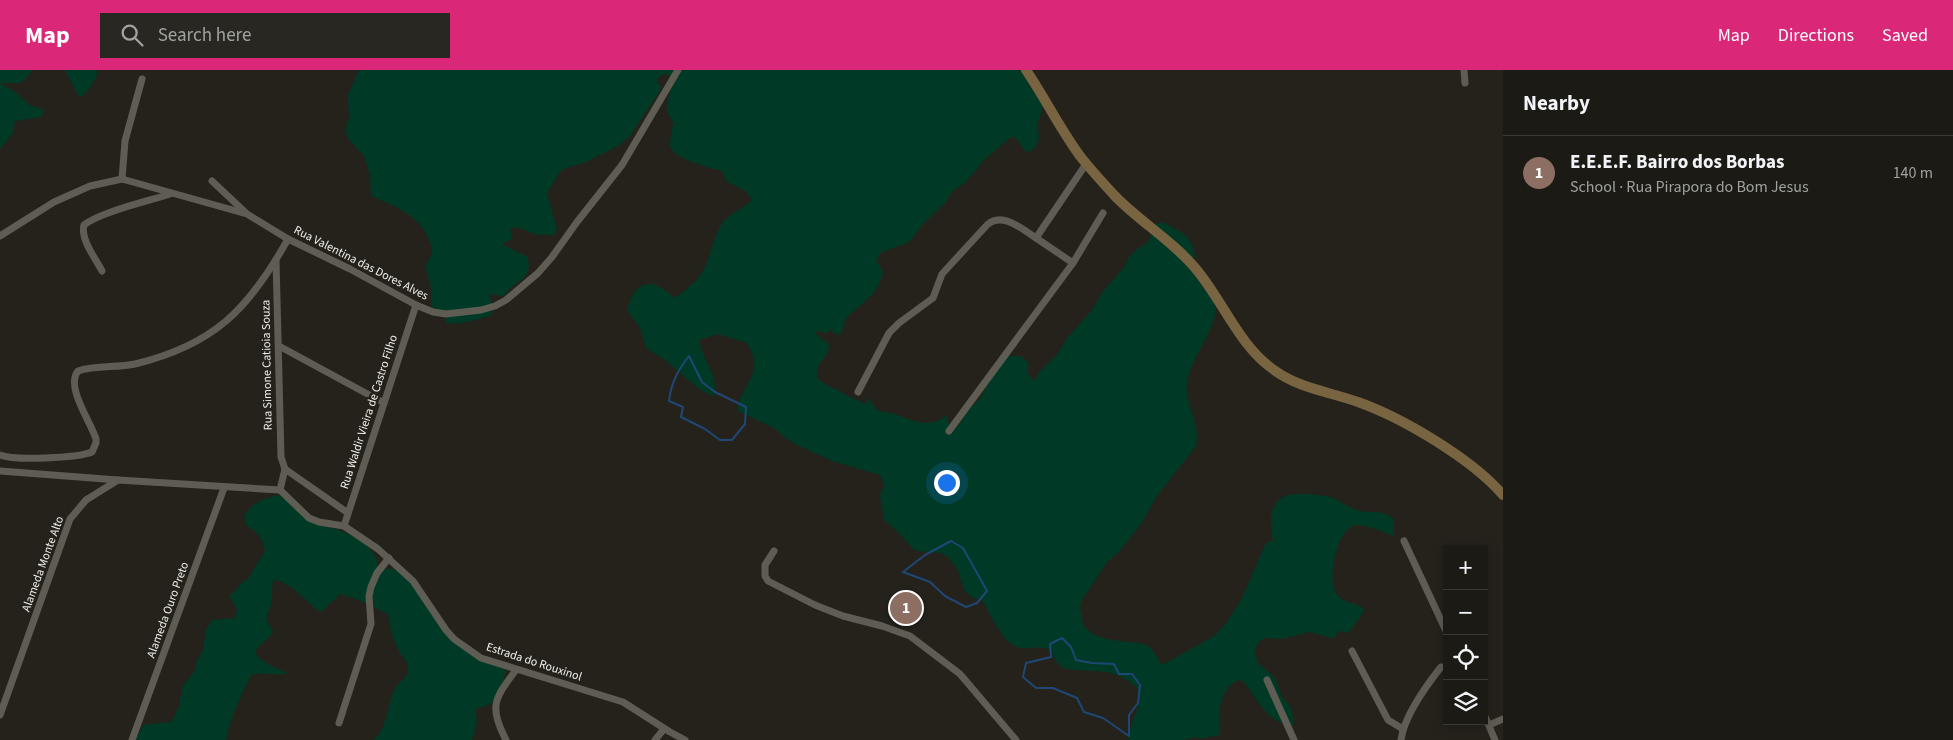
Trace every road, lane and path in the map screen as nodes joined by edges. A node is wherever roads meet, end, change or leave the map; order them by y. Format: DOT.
graph roads {
  1 [pos="678,70"];
  2 [pos="1026,70"];
  3 [pos="1464,70"];
  4 [pos="142,78"];
  5 [pos="1465,83"];
  6 [pos="1086,164"];
  7 [pos="122,179"];
  8 [pos="212,181"];
  9 [pos="172,194"];
  10 [pos="1103,213"];
  11 [pos="248,214"];
  12 [pos="0,236"];
  13 [pos="1036,238"];
  14 [pos="288,239"];
  15 [pos="276,260"];
  16 [pos="1073,263"];
  17 [pos="102,271"];
  18 [pos="416,305"];
  19 [pos="278,346"];
  20 [pos="858,392"];
  21 [pos="384,403"];
  22 [pos="949,431"];
  23 [pos="0,455"];
  24 [pos="285,469"];
  25 [pos="0,471"];
  26 [pos="118,480"];
  27 [pos="224,488"];
  28 [pos="280,490"];
  29 [pos="1503,495"];
  30 [pos="348,513"];
  31 [pos="344,526"];
  32 [pos="1404,541"];
  33 [pos="774,551"];
  34 [pos="388,558"];
  35 [pos="1443,624"];
  36 [pos="1352,651"];
  37 [pos="1443,668"];
  38 [pos="516,670"];
  39 [pos="1267,680"];
  40 [pos="0,714"];
  41 [pos="1503,720"];
  42 [pos="339,722"];
  43 [pos="1489,726"];
  44 [pos="664,729"];
  45 [pos="1403,729"];
  46 [pos="132,740"];
  47 [pos="506,740"];
  48 [pos="655,740"];
  49 [pos="685,740"];
  50 [pos="1016,740"];
  51 [pos="1294,740"];
  52 [pos="1401,740"];
  53 [pos="1495,740"];
  1 -- 18 [label="street, Rua Valentina das Dores Alves"];
  2 -- 6 [label="street"];
  3 -- 5 [label="street"];
  4 -- 7 [label="street"];
  6 -- 13 [label="street"];
  6 -- 29 [label="street"];
  7 -- 9 [label="street, Rua Valentina das Dores Alves"];
  7 -- 12 [label="street, Rua Valentina das Dores Alves"];
  8 -- 11 [label="street"];
  9 -- 11 [label="street, Rua Valentina das Dores Alves"];
  9 -- 17 [label="street"];
  10 -- 16 [label="street"];
  11 -- 14 [label="street, Rua Valentina das Dores Alves"];
  13 -- 16 [label="street"];
  13 -- 20 [label="street"];
  14 -- 15 [label="street"];
  14 -- 18 [label="street, Rua Valentina das Dores Alves"];
  15 -- 19 [label="street, Rua Simone Catioia Souza"];
  15 -- 23 [label="street"];
  16 -- 22 [label="street"];
  18 -- 21 [label="street, Rua Waldir Vieira de Castro Filho"];
  19 -- 21 [label="street"];
  19 -- 24 [label="street, Rua Simone Catioia Souza"];
  21 -- 30 [label="street, Rua Waldir Vieira de Castro Filho"];
  24 -- 28 [label="street, Rua Simone Catioia Souza"];
  24 -- 30 [label="street"];
  25 -- 26 [label="street"];
  26 -- 27 [label="street"];
  26 -- 40 [label="street, Alameda Monte Alto"];
  27 -- 28 [label="street"];
  27 -- 46 [label="street, Alameda Ouro Preto"];
  28 -- 31 [label="street, Estrada do Rouxinol"];
  30 -- 31 [label="street, Rua Waldir Vieira de Castro Filho"];
  31 -- 34 [label="street, Estrada do Rouxinol"];
  32 -- 35 [label="street"];
  33 -- 50 [label="street"];
  34 -- 38 [label="street, Estrada do Rouxinol"];
  34 -- 42 [label="street"];
  36 -- 45 [label="street"];
  37 -- 45 [label="street"];
  38 -- 44 [label="street, Estrada do Rouxinol"];
  38 -- 47 [label="street"];
  39 -- 51 [label="street"];
  41 -- 43 [label="street"];
  43 -- 53 [label="street"];
  44 -- 48 [label="street"];
  44 -- 49 [label="street, Estrada do Rouxinol"];
  45 -- 52 [label="street"];
}
